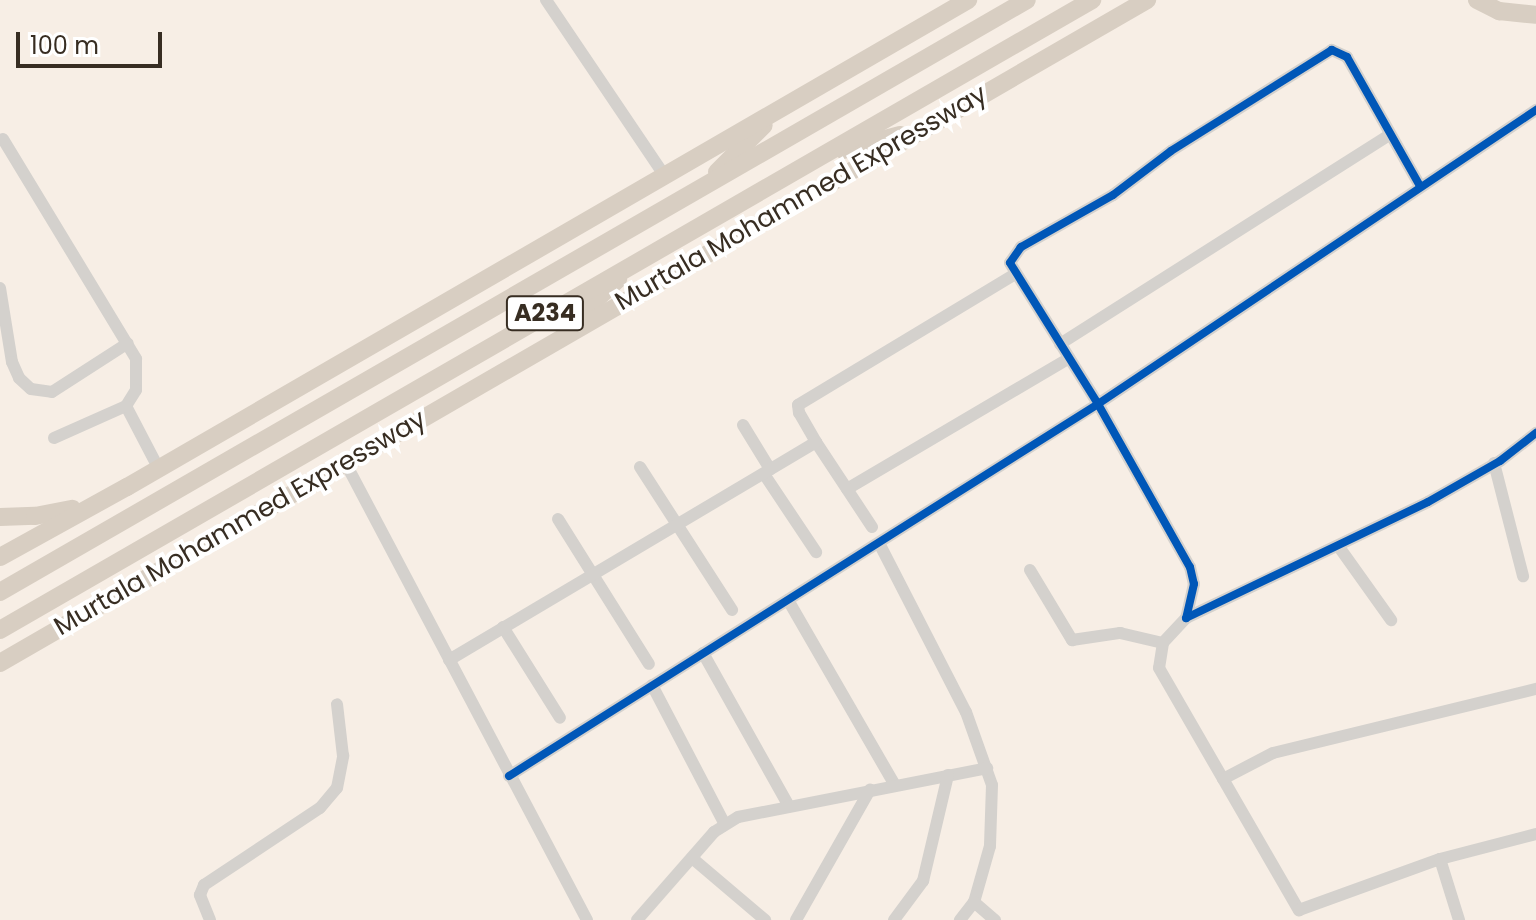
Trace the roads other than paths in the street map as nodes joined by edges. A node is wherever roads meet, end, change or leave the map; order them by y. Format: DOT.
graph roads {
  1 [pos="546,0"];
  2 [pos="968,0"];
  3 [pos="1027,0"];
  4 [pos="1092,0"];
  5 [pos="1147,0"];
  6 [pos="1477,0"];
  7 [pos="943,6"];
  8 [pos="1536,15"];
  9 [pos="782,106"];
  10 [pos="1536,110"];
  11 [pos="922,129"];
  12 [pos="1389,135"];
  13 [pos="3,139"];
  14 [pos="821,156"];
  15 [pos="664,175"];
  16 [pos="1420,186"];
  17 [pos="699,191"];
  18 [pos="639,259"];
  19 [pos="1015,274"];
  20 [pos="0,288"];
  21 [pos="522,288"];
  22 [pos="425,313"];
  23 [pos="553,341"];
  24 [pos="128,343"];
  25 [pos="1060,344"];
  26 [pos="1069,358"];
  27 [pos="6,364"];
  28 [pos="1098,404"];
  29 [pos="126,406"];
  30 [pos="743,425"];
  31 [pos="1536,433"];
  32 [pos="54,438"];
  33 [pos="816,442"];
  34 [pos="345,462"];
  35 [pos="1494,463"];
  36 [pos="640,467"];
  37 [pos="159,469"];
  38 [pos="767,472"];
  39 [pos="127,487"];
  40 [pos="847,489"];
  41 [pos="0,517"];
  42 [pos="558,519"];
  43 [pos="677,524"];
  44 [pos="872,527"];
  45 [pos="879,543"];
  46 [pos="1339,547"];
  47 [pos="816,552"];
  48 [pos="0,557"];
  49 [pos="1030,570"];
  50 [pos="592,575"];
  51 [pos="1523,576"];
  52 [pos="0,592"];
  53 [pos="788,600"];
  54 [pos="732,610"];
  55 [pos="1186,618"];
  56 [pos="1391,620"];
  57 [pos="503,627"];
  58 [pos="59,629"];
  59 [pos="0,630"];
  60 [pos="1163,643"];
  61 [pos="703,653"];
  62 [pos="449,660"];
  63 [pos="0,663"];
  64 [pos="649,664"];
  65 [pos="0,677"];
  66 [pos="652,685"];
  67 [pos="1536,689"];
  68 [pos="337,704"];
  69 [pos="560,718"];
  70 [pos="987,768"];
  71 [pos="948,775"];
  72 [pos="509,776"];
  73 [pos="1223,779"];
  74 [pos="895,785"];
  75 [pos="870,790"];
  76 [pos="789,806"];
  77 [pos="724,823"];
  78 [pos="1536,834"];
  79 [pos="692,858"];
  80 [pos="1440,859"];
  81 [pos="974,902"];
  82 [pos="1302,915"];
  83 [pos="210,920"];
  84 [pos="587,920"];
  85 [pos="637,920"];
  86 [pos="765,920"];
  87 [pos="796,920"];
  88 [pos="894,920"];
  89 [pos="960,920"];
  90 [pos="995,920"];
  91 [pos="1459,920"];
  1 -- 15 [label="street"];
  2 -- 7 [label="highway"];
  3 -- 17 [label="highway, A234"];
  4 -- 14 [label="highway, Murtala Mohammed Expressway / A234"];
  5 -- 11 [label="highway, Murtala Mohammed Expressway"];
  6 -- 8 [label="highway"];
  7 -- 9 [label="highway"];
  9 -- 15 [label="highway"];
  9 -- 17 [label="highway"];
  10 -- 16 [label="street"];
  11 -- 14 [label="highway"];
  11 -- 23 [label="highway, Murtala Mohammed Expressway"];
  12 -- 16 [label="street"];
  12 -- 19 [label="street"];
  12 -- 25 [label="street"];
  13 -- 24 [label="street"];
  14 -- 18 [label="highway, Murtala Mohammed Expressway / A234"];
  15 -- 22 [label="highway"];
  16 -- 28 [label="street"];
  17 -- 21 [label="highway, A234"];
  18 -- 23 [label="highway"];
  18 -- 59 [label="highway, Murtala Mohammed Expressway / A234"];
  19 -- 25 [label="street"];
  19 -- 33 [label="street"];
  20 -- 27 [label="street"];
  21 -- 22 [label="highway"];
  21 -- 52 [label="highway, A234"];
  22 -- 37 [label="highway"];
  23 -- 34 [label="highway, Murtala Mohammed Expressway"];
  24 -- 27 [label="street"];
  24 -- 29 [label="street"];
  25 -- 26 [label="street"];
  26 -- 28 [label="street"];
  26 -- 40 [label="street"];
  28 -- 45 [label="street"];
  28 -- 55 [label="street"];
  29 -- 32 [label="street"];
  29 -- 37 [label="street"];
  30 -- 38 [label="street"];
  31 -- 35 [label="street"];
  33 -- 38 [label="street"];
  33 -- 40 [label="street"];
  34 -- 58 [label="highway, Murtala Mohammed Expressway"];
  34 -- 62 [label="street"];
  35 -- 46 [label="street"];
  35 -- 51 [label="street"];
  36 -- 43 [label="street"];
  37 -- 39 [label="highway"];
  38 -- 43 [label="street"];
  38 -- 47 [label="street"];
  39 -- 41 [label="highway"];
  39 -- 48 [label="highway"];
  40 -- 44 [label="street"];
  42 -- 50 [label="street"];
  43 -- 50 [label="street"];
  43 -- 54 [label="street"];
  45 -- 53 [label="street"];
  45 -- 70 [label="street"];
  46 -- 55 [label="street"];
  46 -- 56 [label="street"];
  49 -- 60 [label="street"];
  50 -- 57 [label="street"];
  50 -- 64 [label="street"];
  53 -- 61 [label="street"];
  53 -- 74 [label="street"];
  55 -- 60 [label="street"];
  57 -- 62 [label="street"];
  57 -- 69 [label="street"];
  58 -- 63 [label="highway, Murtala Mohammed Expressway"];
  58 -- 65 [label="highway"];
  60 -- 73 [label="street"];
  61 -- 66 [label="street"];
  61 -- 76 [label="street"];
  62 -- 72 [label="street"];
  66 -- 72 [label="street"];
  66 -- 77 [label="street"];
  67 -- 73 [label="street"];
  68 -- 83 [label="street"];
  70 -- 71 [label="street"];
  70 -- 81 [label="street"];
  71 -- 74 [label="street"];
  71 -- 88 [label="street"];
  72 -- 84 [label="street"];
  73 -- 82 [label="street"];
  74 -- 75 [label="street"];
  75 -- 76 [label="street"];
  75 -- 87 [label="street"];
  76 -- 77 [label="street"];
  77 -- 79 [label="street"];
  78 -- 80 [label="street"];
  79 -- 85 [label="street"];
  79 -- 86 [label="street"];
  80 -- 82 [label="street"];
  80 -- 91 [label="street"];
  81 -- 89 [label="street"];
  81 -- 90 [label="street"];
}
